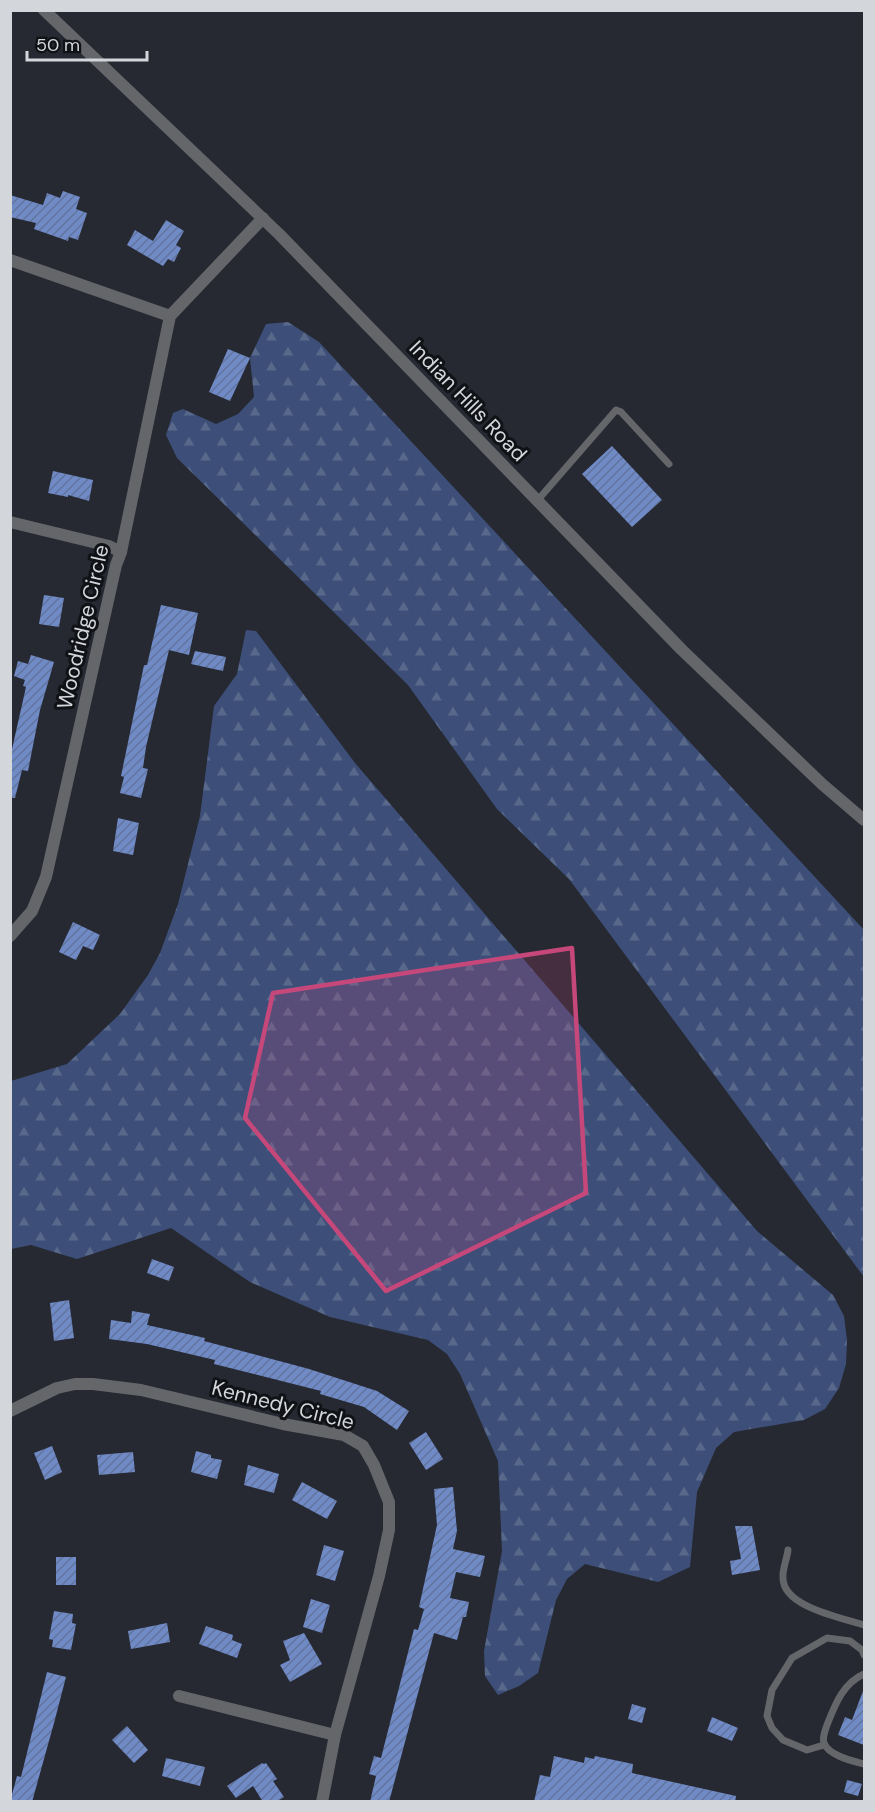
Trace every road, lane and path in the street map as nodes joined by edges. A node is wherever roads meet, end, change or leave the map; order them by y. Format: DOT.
graph roads {
  1 [pos="44,10"];
  2 [pos="263,218"];
  3 [pos="10,260"];
  4 [pos="170,316"];
  5 [pos="669,464"];
  6 [pos="537,501"];
  7 [pos="10,522"];
  8 [pos="122,552"];
  9 [pos="864,820"];
  10 [pos="10,936"];
  11 [pos="10,1411"];
  12 [pos="789,1550"];
  13 [pos="864,1625"];
  14 [pos="864,1656"];
  15 [pos="864,1674"];
  16 [pos="179,1696"];
  17 [pos="335,1735"];
  18 [pos="824,1745"];
  19 [pos="864,1764"];
  20 [pos="322,1802"];
  1 -- 2 [label="street, Indian Hills Road"];
  2 -- 4 [label="street"];
  2 -- 6 [label="street, Indian Hills Road"];
  3 -- 4 [label="street"];
  4 -- 8 [label="street, Woodridge Circle"];
  5 -- 6 [label="lane"];
  6 -- 9 [label="street, Indian Hills Road"];
  7 -- 8 [label="street"];
  8 -- 10 [label="street, Woodridge Circle"];
  11 -- 17 [label="street, Kennedy Circle"];
  12 -- 13 [label="lane"];
  14 -- 18 [label="lane"];
  15 -- 18 [label="lane"];
  16 -- 17 [label="street"];
  17 -- 20 [label="street, Kennedy Circle"];
  18 -- 19 [label="lane"];
}
